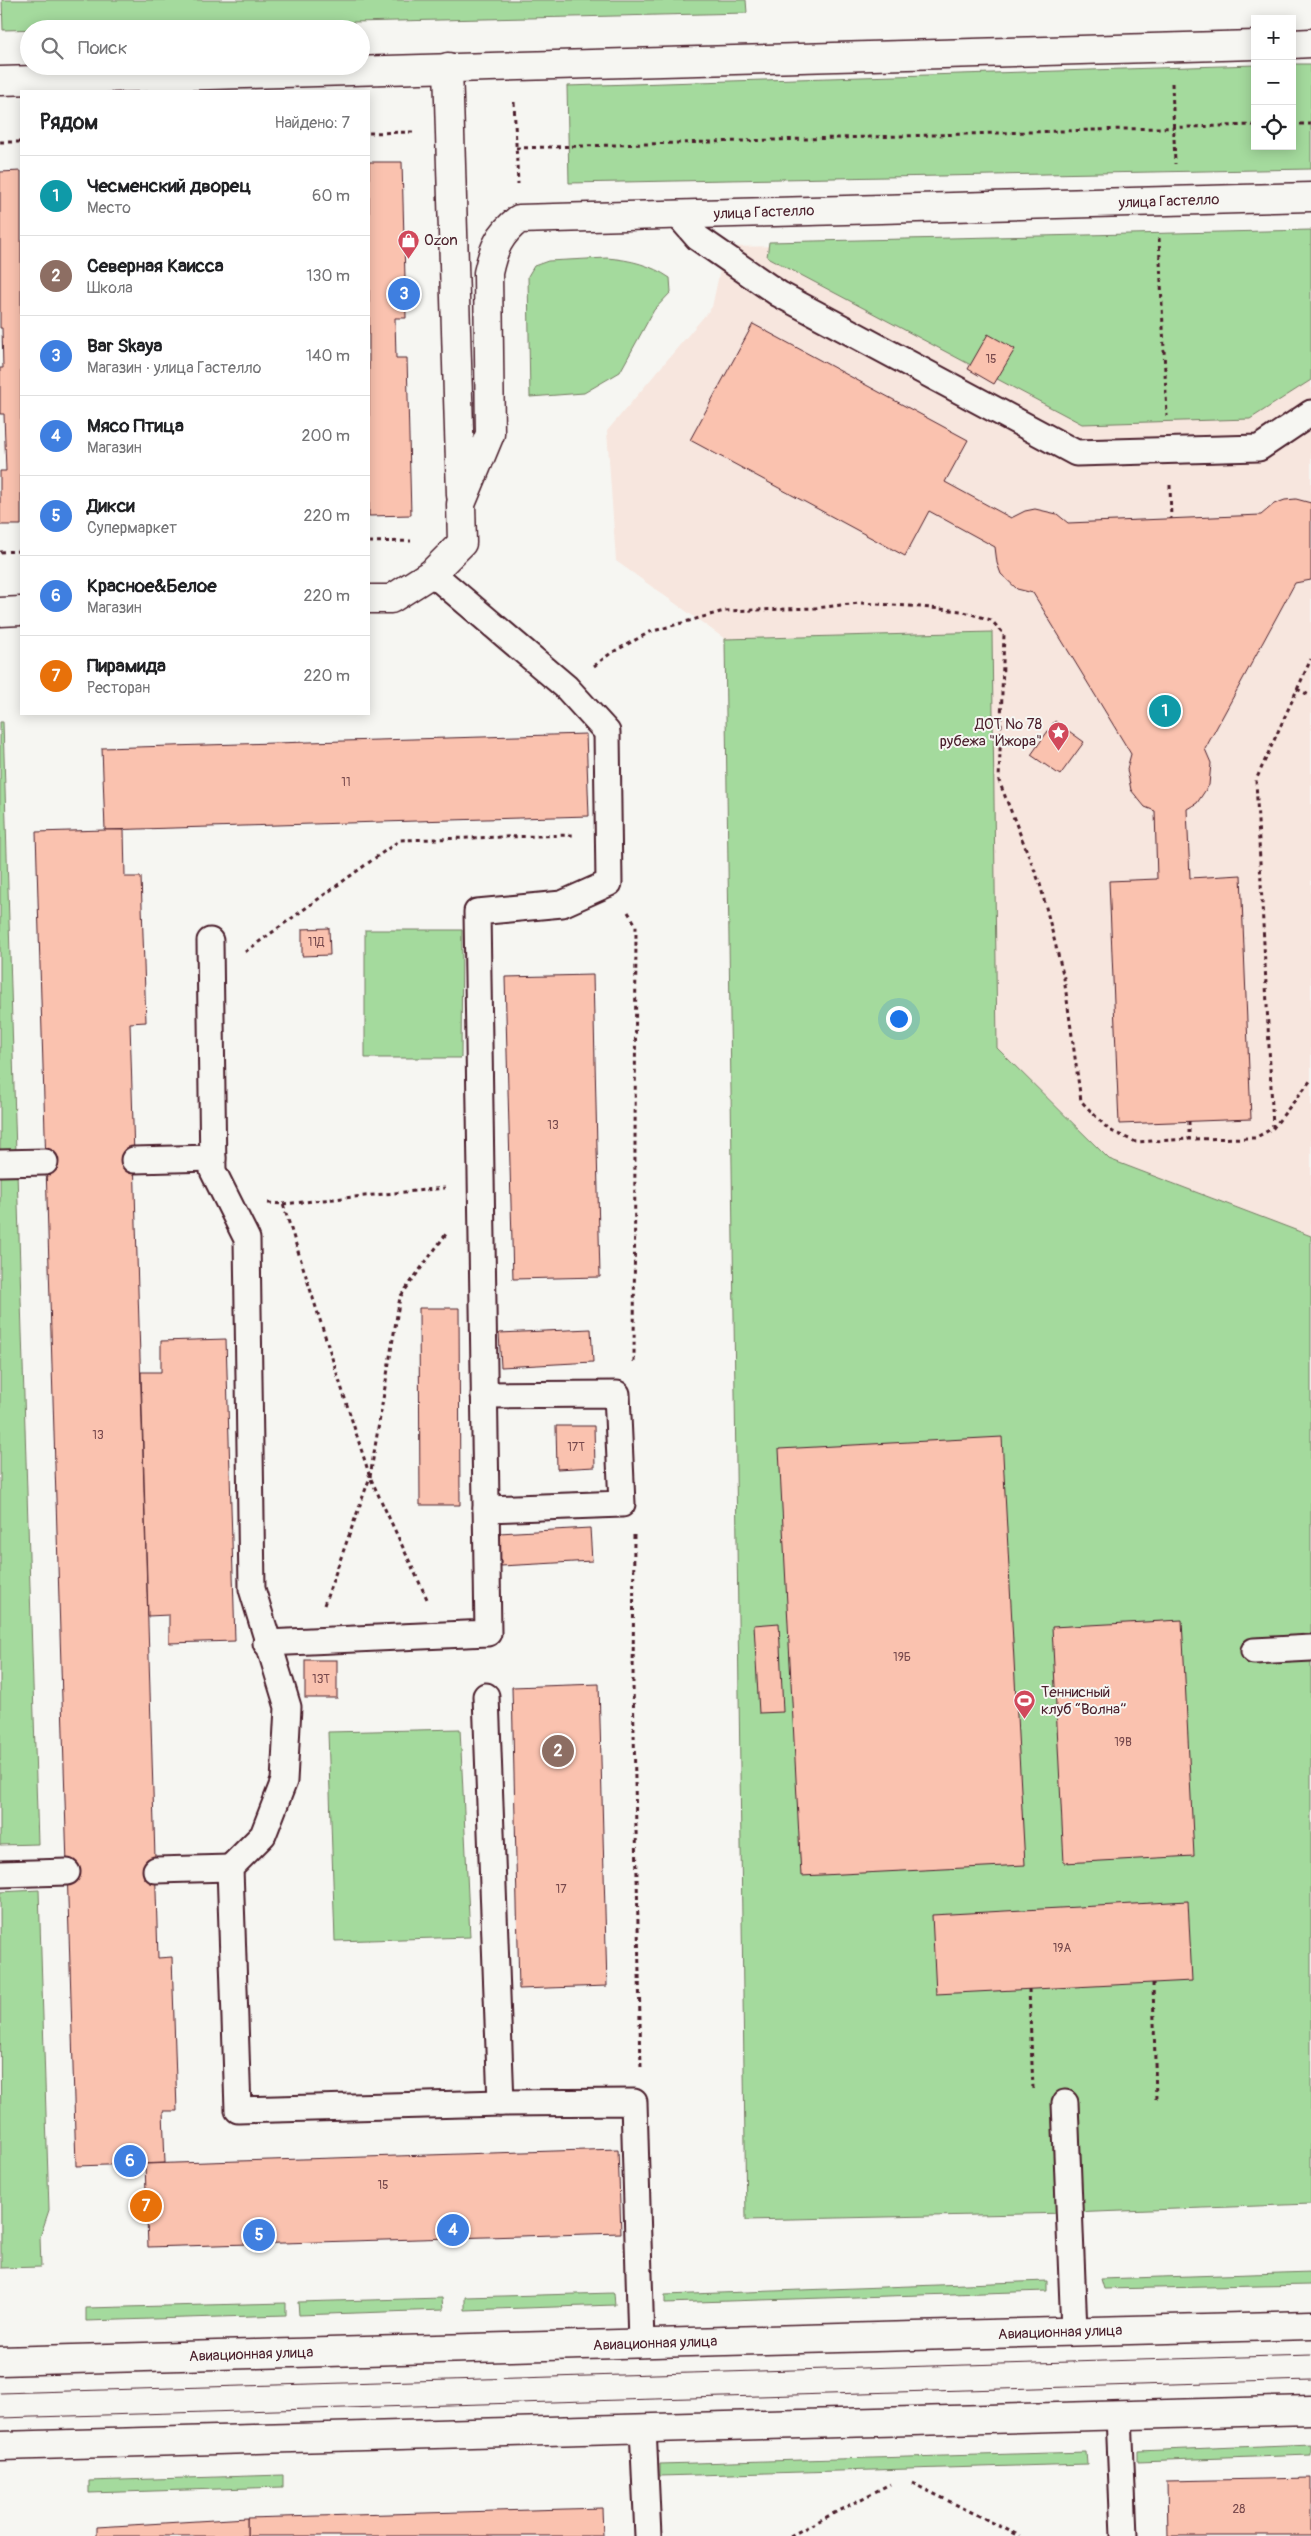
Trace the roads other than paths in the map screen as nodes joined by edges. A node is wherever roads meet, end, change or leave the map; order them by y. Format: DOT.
graph roads {
  1 [pos="1311,43"];
  2 [pos="1296,44"];
  3 [pos="1251,45"];
  4 [pos="448,67"];
  5 [pos="370,69"];
  6 [pos="192,75"];
  7 [pos="0,81"];
  8 [pos="1311,197"];
  9 [pos="677,214"];
  10 [pos="1311,413"];
  11 [pos="461,504"];
  12 [pos="432,573"];
  13 [pos="370,599"];
  14 [pos="20,611"];
  15 [pos="0,612"];
  16 [pos="210,941"];
  17 [pos="213,1158"];
  18 [pos="134,1160"];
  19 [pos="45,1162"];
  20 [pos="0,1163"];
  21 [pos="484,1396"];
  22 [pos="486,1509"];
  23 [pos="266,1643"];
  24 [pos="1311,1648"];
  25 [pos="1254,1651"];
  26 [pos="486,1696"];
  27 [pos="230,1868"];
  28 [pos="156,1870"];
  29 [pos="67,1872"];
  30 [pos="0,1874"];
  31 [pos="501,2103"];
  32 [pos="1065,2103"];
  33 [pos="1311,2325"];
  34 [pos="1074,2332"];
  35 [pos="641,2344"];
  36 [pos="0,2362"];
  37 [pos="1311,2410"];
  38 [pos="1118,2415"];
  39 [pos="643,2428"];
  40 [pos="0,2446"];
  41 [pos="648,2536"];
  42 [pos="1124,2536"];
  1 -- 2 [label="street"];
  3 -- 4 [label="street"];
  4 -- 5 [label="street"];
  4 -- 11 [label="street"];
  6 -- 7 [label="street"];
  8 -- 9 [label="street, улица Гастелло"];
  9 -- 10 [label="lane"];
  9 -- 11 [label="street, улица Гастелло"];
  11 -- 12 [label="street"];
  12 -- 13 [label="street"];
  12 -- 21 [label="lane"];
  14 -- 15 [label="street"];
  16 -- 17 [label="lane"];
  17 -- 18 [label="lane"];
  17 -- 23 [label="lane"];
  19 -- 20 [label="lane"];
  21 -- 22 [label="lane"];
  21 -- 22 [label="lane"];
  22 -- 23 [label="lane"];
  23 -- 27 [label="lane"];
  24 -- 25 [label="lane"];
  26 -- 31 [label="lane"];
  27 -- 28 [label="lane"];
  27 -- 31 [label="lane"];
  29 -- 30 [label="lane"];
  31 -- 35 [label="lane"];
  32 -- 34 [label="lane"];
  33 -- 34 [label="street, Авиационная улица"];
  34 -- 35 [label="street, Авиационная улица"];
  35 -- 36 [label="street, Авиационная улица"];
  37 -- 38 [label="street"];
  38 -- 39 [label="street"];
  38 -- 42 [label="lane"];
  39 -- 40 [label="street"];
  39 -- 41 [label="lane"];
}
